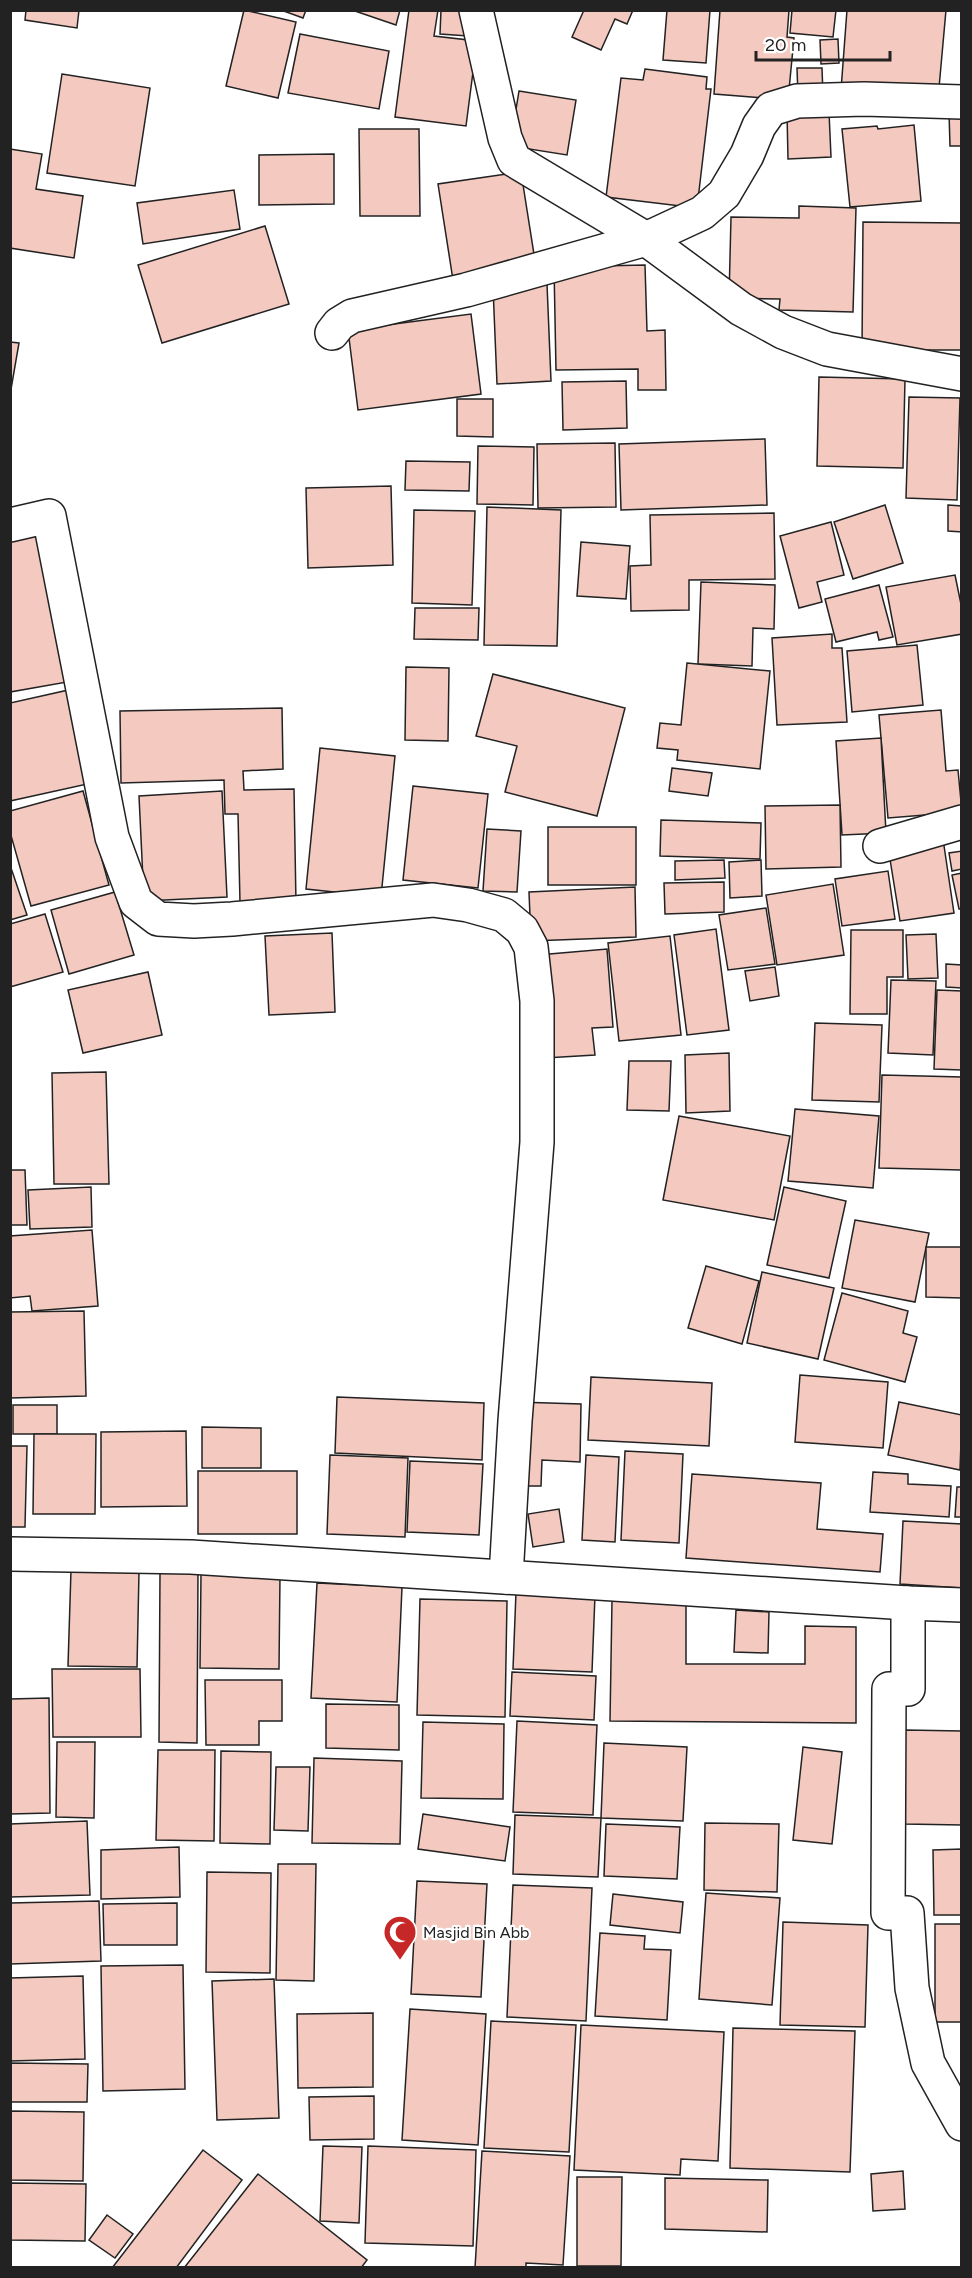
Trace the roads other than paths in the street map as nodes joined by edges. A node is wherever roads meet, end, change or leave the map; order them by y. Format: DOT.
graph roads {
  1 [pos="476,10"];
  2 [pos="962,102"];
  3 [pos="646,239"];
  4 [pos="332,333"];
  5 [pos="962,374"];
  6 [pos="10,525"];
  7 [pos="962,822"];
  8 [pos="880,846"];
  9 [pos="10,1554"];
  10 [pos="506,1577"];
  11 [pos="908,1604"];
  12 [pos="962,1605"];
  13 [pos="962,2124"];
  1 -- 3 [label="street"];
  2 -- 3 [label="street"];
  3 -- 4 [label="street"];
  3 -- 5 [label="street"];
  6 -- 10 [label="street"];
  7 -- 8 [label="street"];
  9 -- 10 [label="street"];
  10 -- 11 [label="street"];
  11 -- 12 [label="street"];
  11 -- 13 [label="street"];
}
